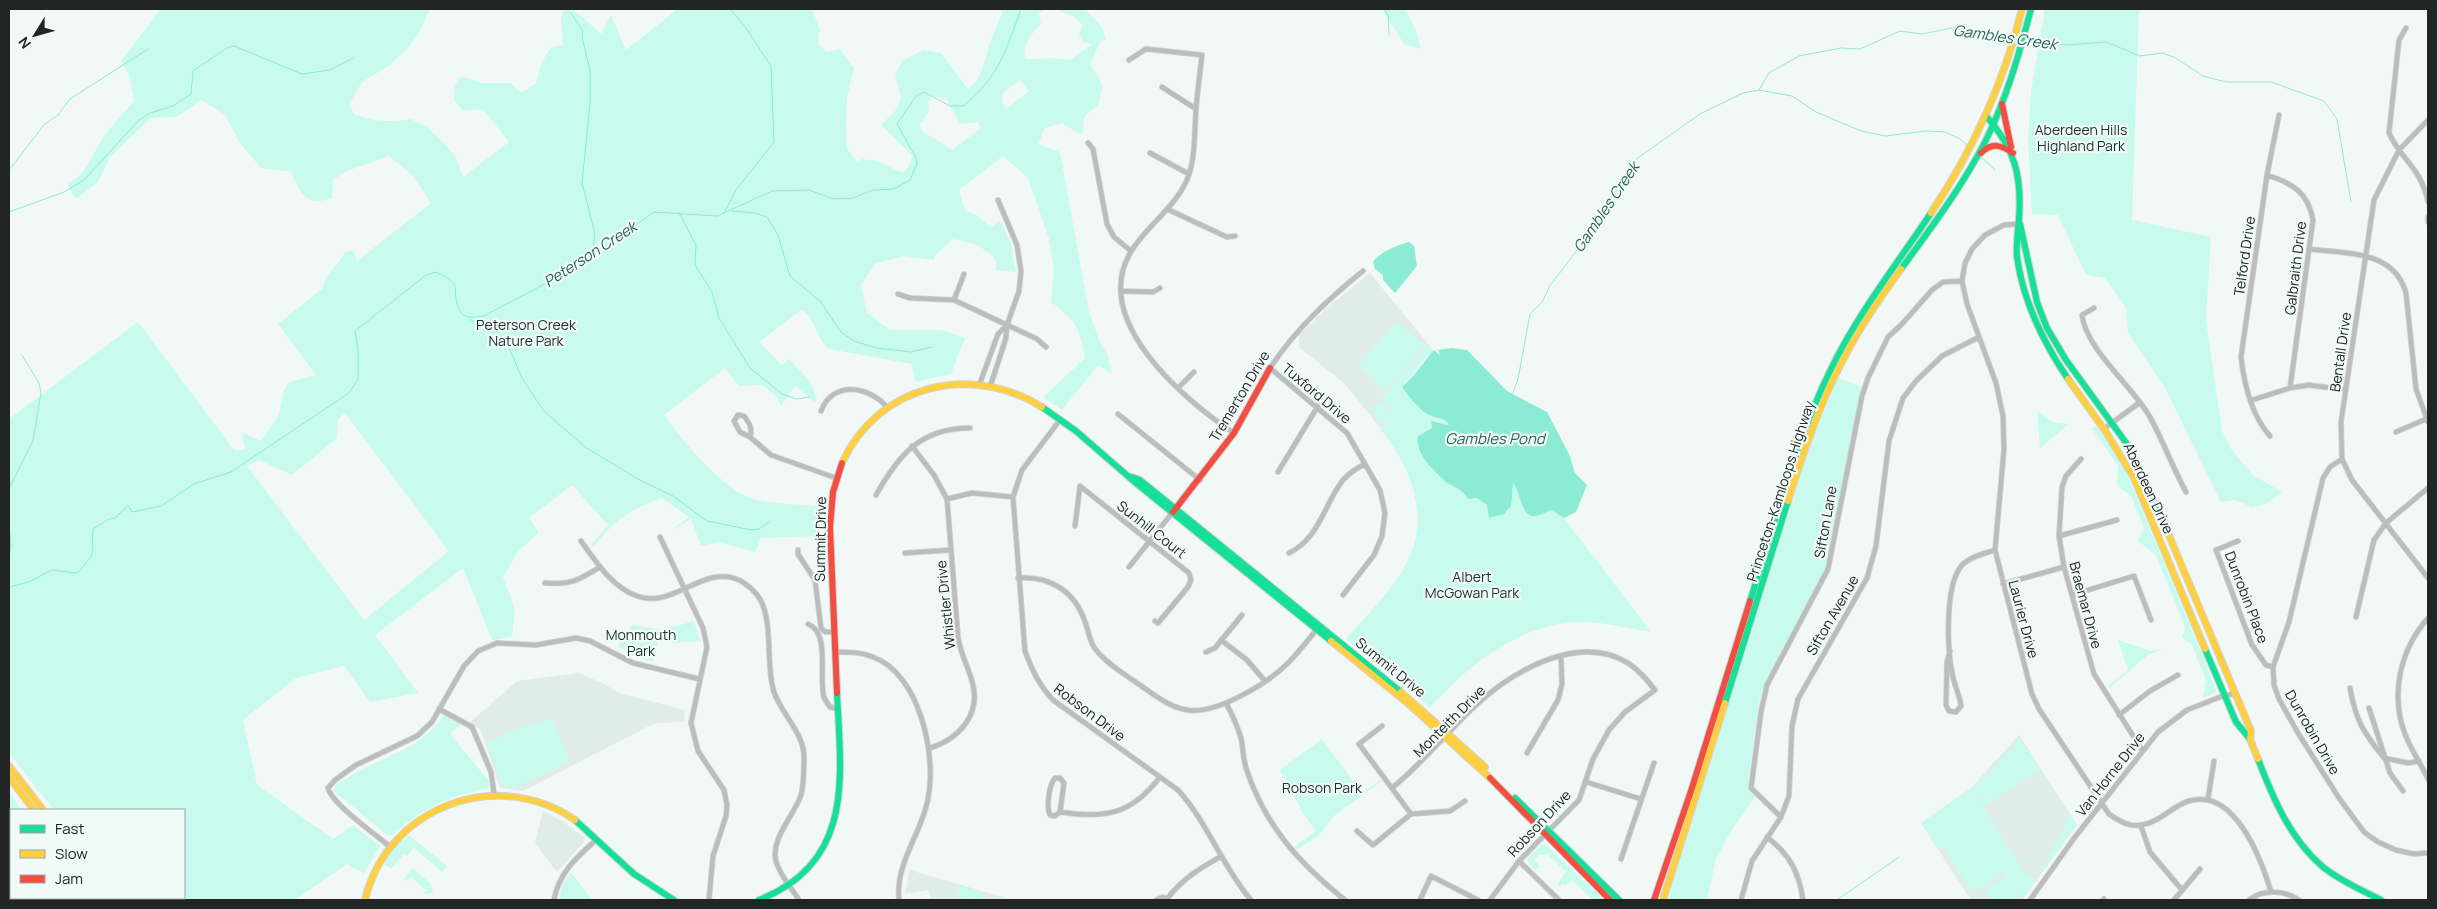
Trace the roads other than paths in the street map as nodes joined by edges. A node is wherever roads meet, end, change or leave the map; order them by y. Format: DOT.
graph roads {
  1 [pos="2022,9"];
  2 [pos="2031,9"];
  3 [pos="2406,28"];
  4 [pos="1129,60"];
  5 [pos="1162,87"];
  6 [pos="2002,104"];
  7 [pos="1196,110"];
  8 [pos="2279,115"];
  9 [pos="1987,117"];
  10 [pos="2428,120"];
  11 [pos="1993,123"];
  12 [pos="1088,143"];
  13 [pos="2012,150"];
  14 [pos="2399,150"];
  15 [pos="1150,153"];
  16 [pos="1974,160"];
  17 [pos="1189,174"];
  18 [pos="2267,175"];
  19 [pos="998,200"];
  20 [pos="2428,202"];
  21 [pos="1167,209"];
  22 [pos="2428,217"];
  23 [pos="2428,222"];
  24 [pos="2020,224"];
  25 [pos="1235,236"];
  26 [pos="2310,249"];
  27 [pos="1131,250"];
  28 [pos="2365,256"];
  29 [pos="1363,271"];
  30 [pos="964,274"];
  31 [pos="1962,280"];
  32 [pos="1160,288"];
  33 [pos="1121,291"];
  34 [pos="898,294"];
  35 [pos="954,300"];
  36 [pos="2094,308"];
  37 [pos="1007,325"];
  38 [pos="1979,337"];
  39 [pos="1046,347"];
  40 [pos="1270,368"];
  41 [pos="1194,372"];
  42 [pos="980,383"];
  43 [pos="991,384"];
  44 [pos="1179,387"];
  45 [pos="2290,388"];
  46 [pos="2346,390"];
  47 [pos="2252,400"];
  48 [pos="2139,403"];
  49 [pos="1318,406"];
  50 [pos="887,407"];
  51 [pos="821,411"];
  52 [pos="1118,414"];
  53 [pos="1060,420"];
  54 [pos="2427,421"];
  55 [pos="2112,423"];
  56 [pos="970,428"];
  57 [pos="2105,428"];
  58 [pos="2396,432"];
  59 [pos="1234,433"];
  60 [pos="2270,436"];
  61 [pos="750,437"];
  62 [pos="912,446"];
  63 [pos="2081,459"];
  64 [pos="2342,459"];
  65 [pos="1365,464"];
  66 [pos="1278,472"];
  67 [pos="836,478"];
  68 [pos="1200,480"];
  69 [pos="2428,488"];
  70 [pos="2186,492"];
  71 [pos="876,495"];
  72 [pos="1013,497"];
  73 [pos="947,500"];
  74 [pos="1174,511"];
  75 [pos="2118,520"];
  76 [pos="2386,523"];
  77 [pos="1075,526"];
  78 [pos="2059,536"];
  79 [pos="660,537"];
  80 [pos="581,541"];
  81 [pos="1149,541"];
  82 [pos="2238,541"];
  83 [pos="798,550"];
  84 [pos="951,550"];
  85 [pos="1994,550"];
  86 [pos="905,553"];
  87 [pos="1290,553"];
  88 [pos="600,567"];
  89 [pos="1128,567"];
  90 [pos="2064,567"];
  91 [pos="1018,578"];
  92 [pos="2428,578"];
  93 [pos="545,583"];
  94 [pos="2003,584"];
  95 [pos="685,589"];
  96 [pos="1343,595"];
  97 [pos="2072,595"];
  98 [pos="1242,615"];
  99 [pos="2356,617"];
  100 [pos="2428,618"];
  101 [pos="2151,620"];
  102 [pos="1155,621"];
  103 [pos="808,624"];
  104 [pos="1318,627"];
  105 [pos="834,632"];
  106 [pos="1221,640"];
  107 [pos="1950,651"];
  108 [pos="836,652"];
  109 [pos="1206,652"];
  110 [pos="1560,656"];
  111 [pos="2273,667"];
  112 [pos="2178,675"];
  113 [pos="699,679"];
  114 [pos="1265,680"];
  115 [pos="2350,688"];
  116 [pos="1655,690"];
  117 [pos="2234,694"];
  118 [pos="2225,695"];
  119 [pos="1226,703"];
  120 [pos="2369,708"];
  121 [pos="439,709"];
  122 [pos="838,709"];
  123 [pos="2119,716"];
  124 [pos="1382,726"];
  125 [pos="1448,735"];
  126 [pos="2250,739"];
  127 [pos="930,748"];
  128 [pos="2142,750"];
  129 [pos="1527,753"];
  130 [pos="2384,758"];
  131 [pos="2214,761"];
  132 [pos="2419,761"];
  133 [pos="1654,763"];
  134 [pos="9,766"];
  135 [pos="9,777"];
  136 [pos="1160,777"];
  137 [pos="2428,779"];
  138 [pos="1586,782"];
  139 [pos="1392,788"];
  140 [pos="2403,791"];
  141 [pos="494,794"];
  142 [pos="1641,799"];
  143 [pos="2208,799"];
  144 [pos="1465,801"];
  145 [pos="2101,803"];
  146 [pos="33,809"];
  147 [pos="41,809"];
  148 [pos="1060,812"];
  149 [pos="1410,814"];
  150 [pos="1781,817"];
  151 [pos="2141,826"];
  152 [pos="1357,832"];
  153 [pos="1545,834"];
  154 [pos="1767,838"];
  155 [pos="597,839"];
  156 [pos="389,846"];
  157 [pos="2428,853"];
  158 [pos="1220,857"];
  159 [pos="1621,859"];
  160 [pos="1519,861"];
  161 [pos="2200,869"];
  162 [pos="788,885"];
  163 [pos="2182,890"];
  164 [pos="2271,892"];
  165 [pos="365,900"];
  166 [pos="554,900"];
  167 [pos="674,900"];
  168 [pos="709,900"];
  169 [pos="759,900"];
  170 [pos="799,900"];
  171 [pos="899,900"];
  172 [pos="1156,900"];
  173 [pos="1168,900"];
  174 [pos="1250,900"];
  175 [pos="1345,900"];
  176 [pos="1420,900"];
  177 [pos="1478,900"];
  178 [pos="1490,900"];
  179 [pos="1559,900"];
  180 [pos="1610,900"];
  181 [pos="1619,900"];
  182 [pos="1653,900"];
  183 [pos="1663,900"];
  184 [pos="1741,900"];
  185 [pos="1804,900"];
  186 [pos="2030,900"];
  187 [pos="2174,900"];
  188 [pos="2249,900"];
  189 [pos="2298,900"];
  190 [pos="2381,900"];
  1 -- 9 [label="main road, Princeton-Kamloops Highway"];
  2 -- 6 [label="main road, Princeton-Kamloops Highway"];
  3 -- 14 [label="street"];
  4 -- 7 [label="street"];
  5 -- 7 [label="street"];
  6 -- 11 [label="main road, Princeton-Kamloops Highway"];
  6 -- 13 [label="main road"];
  7 -- 17 [label="street"];
  8 -- 18 [label="street, Telford Drive"];
  9 -- 11 [label="main road, Aberdeen Drive"];
  9 -- 182 [label="main road, Princeton-Kamloops Highway"];
  10 -- 14 [label="street, Bentall Drive"];
  11 -- 13 [label="main road, Aberdeen Drive"];
  11 -- 16 [label="main road, Princeton-Kamloops Highway"];
  12 -- 27 [label="street"];
  13 -- 16 [label="main road"];
  13 -- 24 [label="main road, Aberdeen Drive"];
  14 -- 20 [label="street"];
  14 -- 28 [label="street, Bentall Drive"];
  15 -- 17 [label="street"];
  16 -- 183 [label="main road, Princeton-Kamloops Highway"];
  17 -- 21 [label="street"];
  18 -- 26 [label="street, Galbraith Drive"];
  18 -- 47 [label="street, Telford Drive"];
  19 -- 37 [label="street"];
  21 -- 25 [label="street"];
  21 -- 27 [label="street"];
  22 -- 23 [label="street"];
  24 -- 31 [label="street, Laurier Drive"];
  24 -- 55 [label="main road, Aberdeen Drive"];
  24 -- 57 [label="main road, Aberdeen Drive"];
  26 -- 28 [label="street"];
  26 -- 45 [label="street, Galbraith Drive"];
  27 -- 33 [label="street"];
  28 -- 46 [label="street, Bentall Drive"];
  28 -- 54 [label="street"];
  29 -- 40 [label="street, Tremerton Drive"];
  30 -- 35 [label="street"];
  31 -- 38 [label="street, Laurier Drive"];
  31 -- 150 [label="street, Sifton Lane"];
  32 -- 33 [label="street"];
  33 -- 44 [label="street"];
  34 -- 35 [label="street"];
  35 -- 37 [label="street"];
  36 -- 48 [label="street"];
  37 -- 39 [label="street"];
  37 -- 42 [label="street"];
  37 -- 43 [label="street"];
  38 -- 85 [label="street, Laurier Drive"];
  38 -- 150 [label="street, Sifton Avenue"];
  40 -- 49 [label="street, Tuxford Drive"];
  40 -- 59 [label="main road, Tremerton Drive"];
  41 -- 44 [label="street"];
  42 -- 43 [label="main road, Summit Drive"];
  42 -- 50 [label="main road, Summit Drive"];
  43 -- 53 [label="main road, Summit Drive"];
  44 -- 59 [label="street"];
  45 -- 46 [label="street"];
  45 -- 47 [label="street"];
  46 -- 64 [label="street, Bentall Drive"];
  47 -- 60 [label="street, Telford Drive"];
  48 -- 55 [label="street"];
  48 -- 70 [label="street"];
  49 -- 65 [label="street, Tuxford Drive"];
  49 -- 66 [label="street"];
  50 -- 51 [label="street"];
  50 -- 67 [label="main road, Summit Drive"];
  52 -- 68 [label="street"];
  53 -- 72 [label="street, Robson Drive"];
  53 -- 74 [label="main road, Summit Drive"];
  54 -- 58 [label="street"];
  55 -- 57 [label="street"];
  55 -- 117 [label="main road, Aberdeen Drive"];
  56 -- 62 [label="street"];
  57 -- 118 [label="main road, Aberdeen Drive"];
  59 -- 68 [label="main road, Tremerton Drive"];
  61 -- 61 [label="street"];
  61 -- 67 [label="street"];
  62 -- 71 [label="street"];
  62 -- 73 [label="street, Whistler Drive"];
  63 -- 78 [label="street, Braemar Drive"];
  64 -- 76 [label="street, Bentall Drive"];
  64 -- 111 [label="street, Dunrobin Drive"];
  65 -- 87 [label="street"];
  65 -- 96 [label="street, Tuxford Drive"];
  67 -- 105 [label="main road, Summit Drive"];
  68 -- 74 [label="main road, Tremerton Drive"];
  69 -- 76 [label="street"];
  72 -- 73 [label="street"];
  72 -- 91 [label="street, Robson Drive"];
  73 -- 84 [label="street, Whistler Drive"];
  74 -- 81 [label="street, Tremerton Drive"];
  74 -- 104 [label="main road, Summit Drive"];
  75 -- 78 [label="street"];
  76 -- 92 [label="street, Bentall Drive"];
  76 -- 99 [label="street"];
  77 -- 81 [label="street, Sunhill Court"];
  78 -- 90 [label="street, Braemar Drive"];
  79 -- 95 [label="street"];
  80 -- 88 [label="street"];
  81 -- 89 [label="street, Tremerton Drive"];
  81 -- 102 [label="street, Sunhill Court"];
  82 -- 111 [label="street, Dunrobin Place"];
  83 -- 105 [label="street"];
  84 -- 86 [label="street"];
  84 -- 127 [label="street, Whistler Drive"];
  85 -- 94 [label="street, Laurier Drive"];
  85 -- 107 [label="street"];
  88 -- 93 [label="street"];
  88 -- 95 [label="street"];
  90 -- 94 [label="street"];
  90 -- 97 [label="street, Braemar Drive"];
  91 -- 119 [label="street"];
  91 -- 136 [label="street, Robson Drive"];
  94 -- 145 [label="street, Laurier Drive"];
  95 -- 113 [label="street"];
  95 -- 162 [label="street"];
  97 -- 101 [label="street"];
  97 -- 123 [label="street, Braemar Drive"];
  98 -- 106 [label="street"];
  100 -- 132 [label="street"];
  103 -- 122 [label="street"];
  104 -- 114 [label="street"];
  104 -- 125 [label="main road, Summit Drive"];
  105 -- 108 [label="main road, Summit Drive"];
  106 -- 109 [label="street"];
  106 -- 114 [label="street"];
  107 -- 107 [label="street"];
  108 -- 122 [label="main road, Summit Drive"];
  108 -- 127 [label="street"];
  110 -- 116 [label="street, Monteith Drive"];
  110 -- 125 [label="street, Monteith Drive"];
  110 -- 129 [label="street"];
  111 -- 157 [label="street, Dunrobin Drive"];
  112 -- 123 [label="street"];
  113 -- 121 [label="street"];
  113 -- 168 [label="street"];
  114 -- 119 [label="street"];
  115 -- 130 [label="street"];
  116 -- 138 [label="street, Robson Drive"];
  117 -- 118 [label="street, Van Horne Drive"];
  117 -- 126 [label="main road, Aberdeen Drive"];
  118 -- 126 [label="main road, Aberdeen Drive"];
  118 -- 128 [label="street, Van Horne Drive"];
  119 -- 175 [label="street"];
  120 -- 130 [label="street"];
  121 -- 141 [label="street"];
  121 -- 156 [label="street"];
  122 -- 162 [label="main road, Summit Drive"];
  123 -- 128 [label="street, Braemar Drive"];
  124 -- 139 [label="street"];
  125 -- 139 [label="street, Monteith Drive"];
  125 -- 153 [label="main road, Summit Drive"];
  126 -- 190 [label="main road, Aberdeen Drive"];
  127 -- 171 [label="street"];
  128 -- 145 [label="street, Van Horne Drive"];
  130 -- 132 [label="street"];
  130 -- 140 [label="street"];
  131 -- 143 [label="street"];
  132 -- 137 [label="street"];
  133 -- 142 [label="street"];
  134 -- 147 [label="main road"];
  135 -- 146 [label="main road"];
  136 -- 148 [label="street"];
  136 -- 158 [label="street, Robson Drive"];
  138 -- 142 [label="street"];
  138 -- 153 [label="street, Robson Drive"];
  139 -- 149 [label="street"];
  141 -- 155 [label="main road"];
  141 -- 156 [label="main road"];
  142 -- 159 [label="street"];
  143 -- 151 [label="street"];
  143 -- 164 [label="street"];
  144 -- 149 [label="street"];
  145 -- 151 [label="street, Laurier Drive"];
  145 -- 186 [label="street, Van Horne Drive"];
  148 -- 148 [label="street"];
  149 -- 152 [label="street"];
  150 -- 154 [label="street, Sifton Avenue"];
  151 -- 163 [label="street"];
  153 -- 160 [label="street, Robson Drive"];
  153 -- 180 [label="main road, Summit Drive"];
  153 -- 181 [label="main road, Summit Drive"];
  154 -- 184 [label="street, Sifton Avenue"];
  154 -- 185 [label="street"];
  155 -- 166 [label="street"];
  155 -- 167 [label="main road"];
  156 -- 165 [label="main road"];
  158 -- 173 [label="street"];
  158 -- 174 [label="street, Robson Drive"];
  160 -- 178 [label="street, Robson Drive"];
  160 -- 179 [label="street"];
  161 -- 163 [label="street"];
  162 -- 169 [label="main road, Summit Drive"];
  162 -- 170 [label="street"];
  163 -- 187 [label="street"];
  164 -- 188 [label="street"];
  164 -- 189 [label="street"];
  172 -- 173 [label="street"];
  176 -- 177 [label="street"];
}
